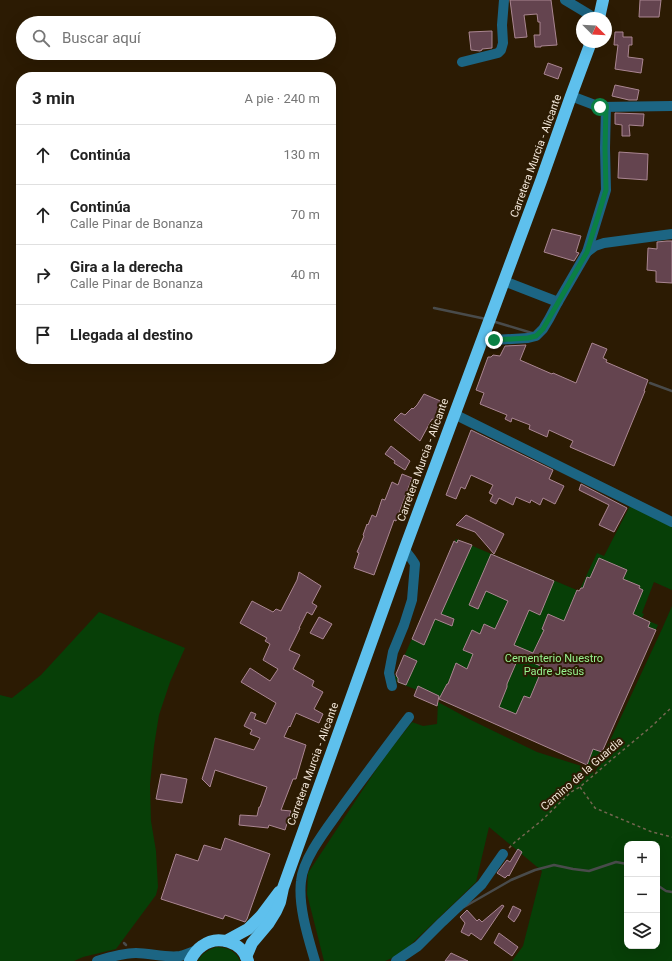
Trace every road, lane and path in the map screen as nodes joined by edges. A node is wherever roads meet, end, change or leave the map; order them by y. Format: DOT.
graph roads {
  1 [pos="504,0"];
  2 [pos="565,0"];
  3 [pos="603,0"];
  4 [pos="585,12"];
  5 [pos="600,12"];
  6 [pos="589,48"];
  7 [pos="462,62"];
  8 [pos="571,96"];
  9 [pos="672,106"];
  10 [pos="606,107"];
  11 [pos="672,234"];
  12 [pos="587,252"];
  13 [pos="504,281"];
  14 [pos="558,302"];
  15 [pos="485,333"];
  16 [pos="454,414"];
  17 [pos="672,522"];
  18 [pos="404,549"];
  19 [pos="392,686"];
  20 [pos="672,707"];
  21 [pos="409,717"];
  22 [pos="580,787"];
  23 [pos="672,837"];
  24 [pos="503,854"];
  25 [pos="282,888"];
  26 [pos="226,941"];
  27 [pos="197,950"];
  28 [pos="247,959"];
  29 [pos="97,961"];
  30 [pos="190,961"];
  31 [pos="315,961"];
  32 [pos="396,961"];
  1 -- 7 [label="street"];
  2 -- 4 [label="street"];
  3 -- 5 [label="highway"];
  6 -- 8 [label="highway, Carretera Murcia - Alicante"];
  8 -- 10 [label="street"];
  8 -- 13 [label="highway, Carretera Murcia - Alicante"];
  9 -- 10 [label="street"];
  10 -- 12 [label="street"];
  11 -- 12 [label="street"];
  12 -- 14 [label="street"];
  13 -- 14 [label="street"];
  13 -- 15 [label="highway, Carretera Murcia - Alicante"];
  14 -- 15 [label="street"];
  15 -- 16 [label="highway, Carretera Murcia - Alicante"];
  16 -- 17 [label="street"];
  16 -- 18 [label="highway, Carretera Murcia - Alicante"];
  18 -- 19 [label="street"];
  18 -- 25 [label="highway, Carretera Murcia - Alicante"];
  20 -- 22 [label="path, Camino de la Guardia"];
  21 -- 31 [label="street"];
  22 -- 23 [label="path"];
  22 -- 24 [label="path, Camino de la Guardia"];
  24 -- 32 [label="street"];
  25 -- 26 [label="highway, Carretera Murcia - Alicante"];
  25 -- 28 [label="highway, Carretera Murcia - Alicante"];
  26 -- 27 [label="highway"];
  26 -- 28 [label="highway"];
  27 -- 29 [label="street"];
  27 -- 30 [label="highway"];
}
